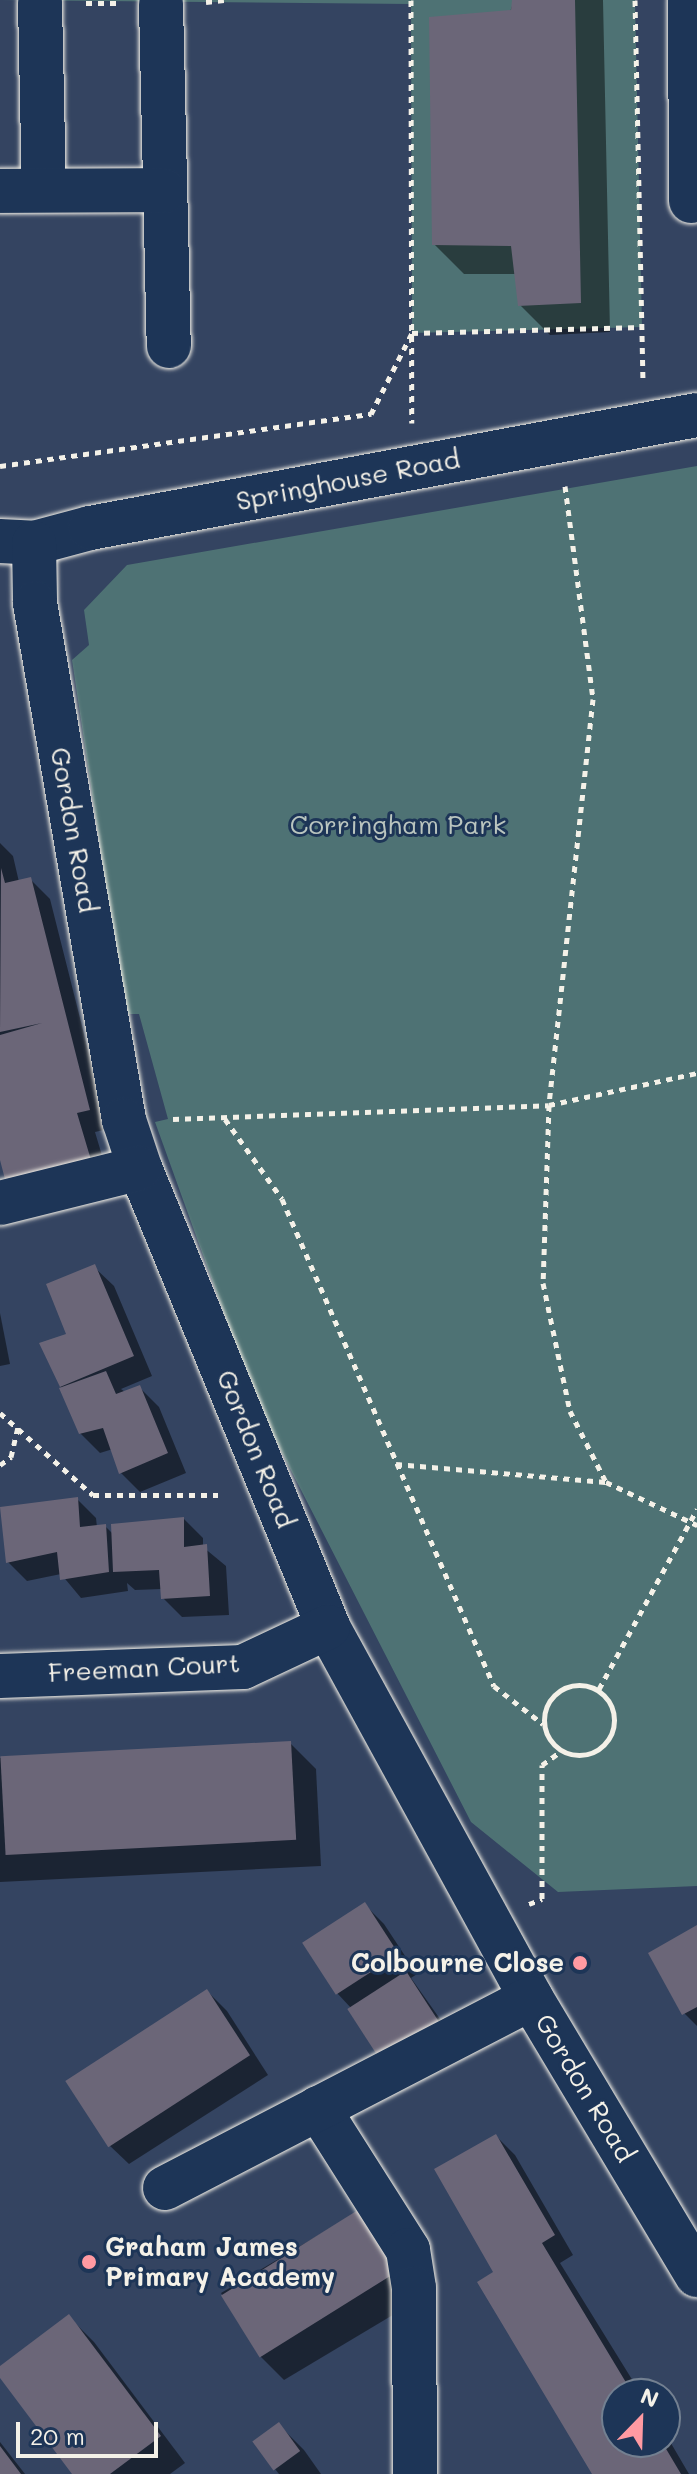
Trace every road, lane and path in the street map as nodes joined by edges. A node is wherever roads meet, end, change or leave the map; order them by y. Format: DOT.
graph roads {
  1 [pos="411,0"];
  2 [pos="635,0"];
  3 [pos="690,0"];
  4 [pos="40,2"];
  5 [pos="161,4"];
  6 [pos="44,190"];
  7 [pos="164,190"];
  8 [pos="0,191"];
  9 [pos="691,201"];
  10 [pos="642,327"];
  11 [pos="412,333"];
  12 [pos="169,346"];
  13 [pos="697,415"];
  14 [pos="643,424"];
  15 [pos="559,437"];
  16 [pos="0,466"];
  17 [pos="413,467"];
  18 [pos="17,542"];
  19 [pos="697,1073"];
  20 [pos="549,1105"];
  21 [pos="225,1119"];
  22 [pos="124,1120"];
  23 [pos="140,1168"];
  24 [pos="0,1203"];
  25 [pos="0,1413"];
  26 [pos="18,1427"];
  27 [pos="396,1464"];
  28 [pos="0,1465"];
  29 [pos="606,1482"];
  30 [pos="218,1495"];
  31 [pos="697,1509"];
  32 [pos="688,1521"];
  33 [pos="697,1525"];
  34 [pos="328,1627"];
  35 [pos="0,1676"];
  36 [pos="599,1689"];
  37 [pos="543,1724"];
  38 [pos="561,1751"];
  39 [pos="488,1922"];
  40 [pos="531,1998"];
  41 [pos="318,2108"];
  42 [pos="165,2188"];
  43 [pos="697,2275"];
  44 [pos="415,2474"];
  1 -- 11 [label="path"];
  2 -- 10 [label="path"];
  3 -- 9 [label="street"];
  4 -- 6 [label="street"];
  5 -- 7 [label="street"];
  6 -- 7 [label="street"];
  6 -- 8 [label="street"];
  7 -- 12 [label="street"];
  10 -- 11 [label="path"];
  10 -- 14 [label="path"];
  11 -- 16 [label="path"];
  11 -- 17 [label="path"];
  13 -- 14 [label="street, Springhouse Road"];
  14 -- 15 [label="street, Springhouse Road"];
  15 -- 17 [label="street, Springhouse Road"];
  15 -- 20 [label="path"];
  17 -- 18 [label="street, Springhouse Road"];
  18 -- 22 [label="street, Gordon Road"];
  19 -- 20 [label="path"];
  20 -- 21 [label="path"];
  20 -- 29 [label="path"];
  21 -- 22 [label="path"];
  21 -- 27 [label="path"];
  22 -- 23 [label="street, Gordon Road"];
  23 -- 24 [label="street"];
  23 -- 34 [label="street, Gordon Road"];
  25 -- 26 [label="path"];
  26 -- 28 [label="path"];
  26 -- 30 [label="path"];
  27 -- 29 [label="path"];
  27 -- 37 [label="path"];
  29 -- 32 [label="path"];
  31 -- 32 [label="path"];
  32 -- 33 [label="path"];
  32 -- 36 [label="path"];
  34 -- 35 [label="street, Freeman Court"];
  34 -- 39 [label="street, Gordon Road"];
  36 -- 37 [label="path"];
  36 -- 38 [label="path"];
  37 -- 38 [label="path"];
  38 -- 39 [label="path"];
  39 -- 40 [label="street, Gordon Road"];
  40 -- 41 [label="street"];
  40 -- 43 [label="street, Gordon Road"];
  41 -- 42 [label="street"];
  41 -- 44 [label="street"];
}
